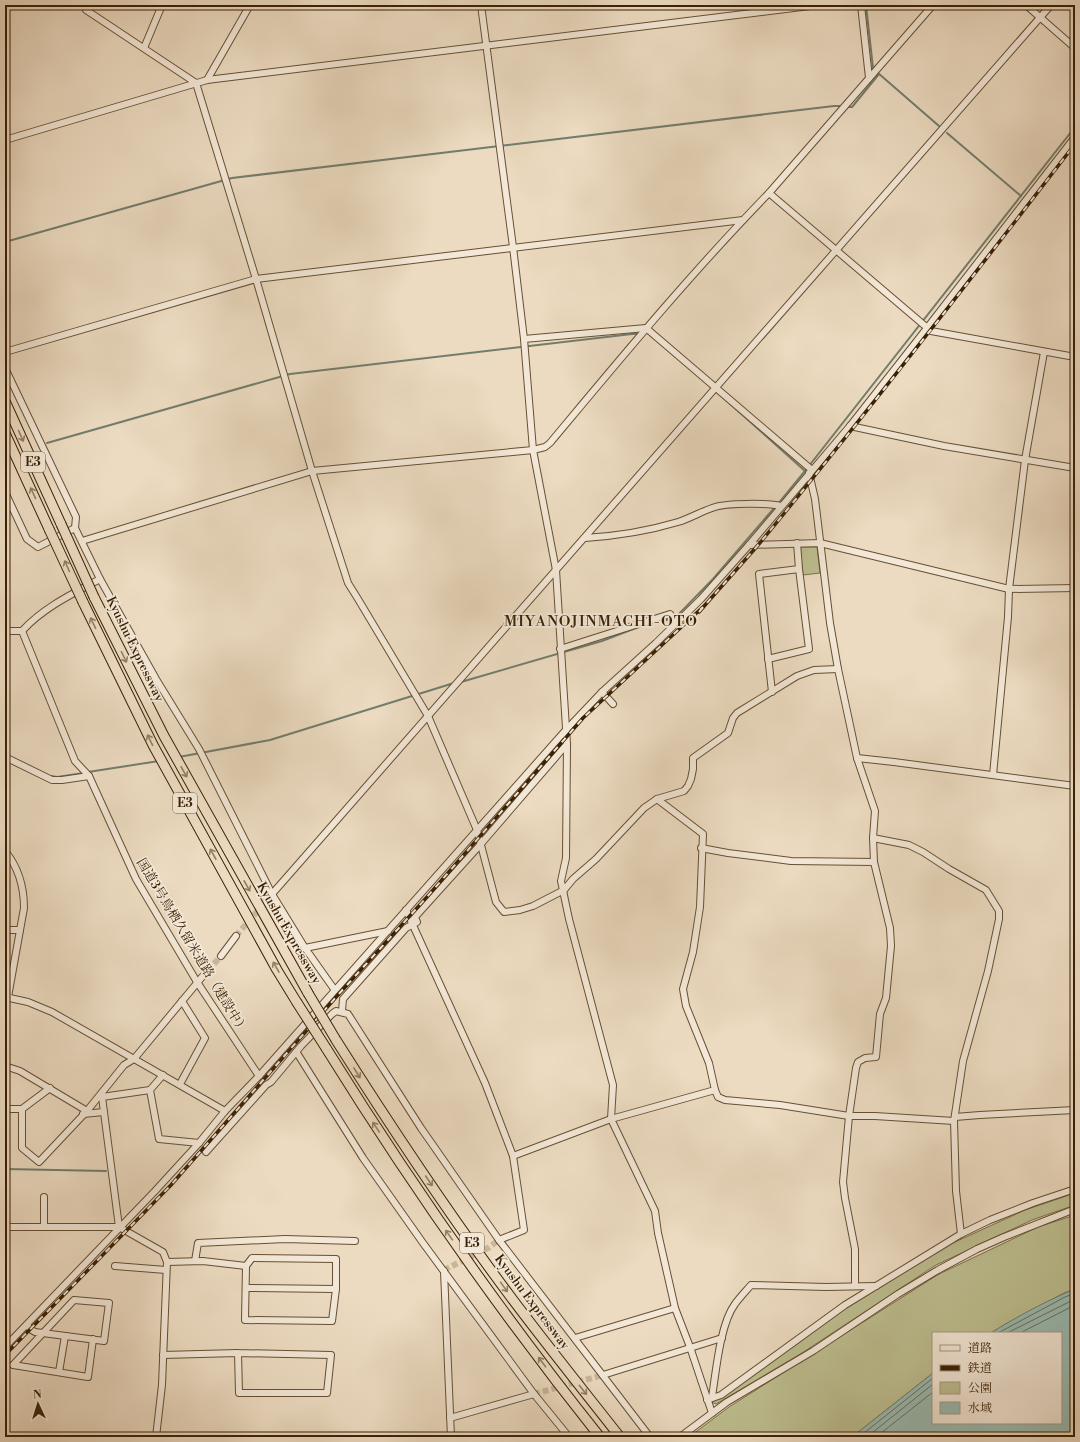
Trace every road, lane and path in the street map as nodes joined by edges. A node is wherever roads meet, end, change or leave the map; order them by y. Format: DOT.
graph roads {
  1 [pos="87,5"];
  2 [pos="162,5"];
  3 [pos="250,5"];
  4 [pos="481,5"];
  5 [pos="818,5"];
  6 [pos="860,5"];
  7 [pos="934,5"];
  8 [pos="1026,5"];
  9 [pos="1051,5"];
  10 [pos="1041,17"];
  11 [pos="485,45"];
  12 [pos="144,48"];
  13 [pos="1075,48"];
  14 [pos="869,78"];
  15 [pos="207,80"];
  16 [pos="196,83"];
  17 [pos="1075,138"];
  18 [pos="5,140"];
  19 [pos="769,194"];
  20 [pos="743,220"];
  21 [pos="513,247"];
  22 [pos="837,250"];
  23 [pos="256,279"];
  24 [pos="646,328"];
  25 [pos="927,328"];
  26 [pos="524,339"];
  27 [pos="5,352"];
  28 [pos="1044,352"];
  29 [pos="1075,357"];
  30 [pos="5,368"];
  31 [pos="716,387"];
  32 [pos="5,401"];
  33 [pos="850,426"];
  34 [pos="5,434"];
  35 [pos="533,450"];
  36 [pos="1025,460"];
  37 [pos="1075,468"];
  38 [pos="312,471"];
  39 [pos="810,472"];
  40 [pos="5,492"];
  41 [pos="781,506"];
  42 [pos="75,528"];
  43 [pos="585,538"];
  44 [pos="82,541"];
  45 [pos="797,543"];
  46 [pos="820,543"];
  47 [pos="749,546"];
  48 [pos="798,569"];
  49 [pos="556,570"];
  50 [pos="100,579"];
  51 [pos="1075,588"];
  52 [pos="1008,589"];
  53 [pos="676,623"];
  54 [pos="5,631"];
  55 [pos="22,631"];
  56 [pos="560,649"];
  57 [pos="768,659"];
  58 [pos="838,669"];
  59 [pos="602,692"];
  60 [pos="772,692"];
  61 [pos="613,704"];
  62 [pos="428,716"];
  63 [pos="565,731"];
  64 [pos="567,744"];
  65 [pos="5,757"];
  66 [pos="857,758"];
  67 [pos="993,775"];
  68 [pos="89,776"];
  69 [pos="1075,786"];
  70 [pos="657,799"];
  71 [pos="477,830"];
  72 [pos="873,838"];
  73 [pos="480,845"];
  74 [pos="701,848"];
  75 [pos="5,851"];
  76 [pos="874,862"];
  77 [pos="564,890"];
  78 [pos="272,894"];
  79 [pos="406,910"];
  80 [pos="413,925"];
  81 [pos="5,930"];
  82 [pos="20,930"];
  83 [pos="388,931"];
  84 [pos="236,936"];
  85 [pos="305,948"];
  86 [pos="221,956"];
  87 [pos="199,979"];
  88 [pos="334,989"];
  89 [pos="7,997"];
  90 [pos="182,1001"];
  91 [pos="342,1012"];
  92 [pos="297,1052"];
  93 [pos="134,1059"];
  94 [pos="5,1066"];
  95 [pos="163,1075"];
  96 [pos="259,1076"];
  97 [pos="180,1084"];
  98 [pos="50,1088"];
  99 [pos="150,1090"];
  100 [pos="715,1090"];
  101 [pos="102,1094"];
  102 [pos="5,1109"];
  103 [pos="22,1109"];
  104 [pos="1075,1110"];
  105 [pos="225,1111"];
  106 [pos="104,1112"];
  107 [pos="85,1113"];
  108 [pos="849,1116"];
  109 [pos="611,1118"];
  110 [pos="955,1119"];
  111 [pos="199,1143"];
  112 [pos="206,1152"];
  113 [pos="513,1156"];
  114 [pos="1075,1189"];
  115 [pos="44,1197"];
  116 [pos="1075,1209"];
  117 [pos="5,1227"];
  118 [pos="44,1227"];
  119 [pos="119,1227"];
  120 [pos="961,1234"];
  121 [pos="500,1240"];
  122 [pos="355,1241"];
  123 [pos="195,1261"];
  124 [pos="166,1262"];
  125 [pos="114,1266"];
  126 [pos="246,1266"];
  127 [pos="166,1270"];
  128 [pos="444,1270"];
  129 [pos="855,1285"];
  130 [pos="876,1286"];
  131 [pos="246,1288"];
  132 [pos="336,1290"];
  133 [pos="675,1308"];
  134 [pos="26,1325"];
  135 [pos="43,1333"];
  136 [pos="65,1336"];
  137 [pos="575,1338"];
  138 [pos="722,1338"];
  139 [pos="93,1339"];
  140 [pos="5,1347"];
  141 [pos="690,1347"];
  142 [pos="238,1353"];
  143 [pos="163,1356"];
  144 [pos="60,1372"];
  145 [pos="603,1375"];
  146 [pos="534,1394"];
  147 [pos="709,1398"];
  148 [pos="712,1413"];
  149 [pos="450,1418"];
  150 [pos="156,1437"];
  151 [pos="451,1437"];
  152 [pos="569,1437"];
  153 [pos="600,1437"];
  154 [pos="620,1437"];
  155 [pos="650,1437"];
  156 [pos="680,1437"];
  1 -- 12 [label="street"];
  2 -- 12 [label="street"];
  3 -- 15 [label="street"];
  4 -- 11 [label="street"];
  5 -- 11 [label="street"];
  6 -- 14 [label="street"];
  7 -- 14 [label="street"];
  8 -- 10 [label="street"];
  9 -- 10 [label="street"];
  10 -- 13 [label="street"];
  10 -- 22 [label="street"];
  11 -- 15 [label="street"];
  11 -- 21 [label="street"];
  12 -- 16 [label="street"];
  14 -- 19 [label="street"];
  15 -- 16 [label="street"];
  16 -- 18 [label="street"];
  16 -- 23 [label="street"];
  17 -- 25 [label="street"];
  19 -- 20 [label="street"];
  19 -- 22 [label="street"];
  20 -- 21 [label="street"];
  20 -- 24 [label="street"];
  21 -- 23 [label="street"];
  21 -- 26 [label="street"];
  22 -- 25 [label="street"];
  22 -- 31 [label="street"];
  23 -- 27 [label="street"];
  23 -- 38 [label="street"];
  24 -- 26 [label="street"];
  24 -- 31 [label="street"];
  24 -- 35 [label="street"];
  25 -- 28 [label="street"];
  25 -- 33 [label="street"];
  26 -- 35 [label="street"];
  28 -- 29 [label="street"];
  28 -- 36 [label="street"];
  30 -- 42 [label="street"];
  31 -- 39 [label="street"];
  31 -- 43 [label="street"];
  32 -- 154 [label="highway, Kyushu Expressway / E3, one-way, bridge"];
  33 -- 36 [label="street"];
  33 -- 39 [label="street"];
  153 -- 34 [label="highway, Kyushu Expressway / E3, one-way, bridge"];
  35 -- 38 [label="street"];
  35 -- 49 [label="street"];
  36 -- 37 [label="street"];
  36 -- 52 [label="street"];
  38 -- 44 [label="street"];
  38 -- 62 [label="street"];
  39 -- 41 [label="street"];
  39 -- 46 [label="street"];
  40 -- 42 [label="street"];
  41 -- 43 [label="street"];
  41 -- 47 [label="street"];
  42 -- 44 [label="street"];
  43 -- 49 [label="street"];
  44 -- 50 [label="street"];
  45 -- 46 [label="street"];
  45 -- 47 [label="street"];
  45 -- 48 [label="street"];
  46 -- 52 [label="street"];
  46 -- 58 [label="street"];
  47 -- 53 [label="street"];
  48 -- 57 [label="street"];
  48 -- 57 [label="street"];
  49 -- 56 [label="street"];
  49 -- 62 [label="street"];
  50 -- 55 [label="street"];
  50 -- 78 [label="street"];
  51 -- 52 [label="street"];
  52 -- 67 [label="street"];
  53 -- 56 [label="street"];
  53 -- 59 [label="street"];
  54 -- 55 [label="street"];
  55 -- 68 [label="street, 国道3号鳥栖久留米道路（建設中）"];
  56 -- 63 [label="street"];
  57 -- 60 [label="street"];
  58 -- 60 [label="street"];
  58 -- 66 [label="street"];
  59 -- 61 [label="street"];
  59 -- 63 [label="street"];
  60 -- 70 [label="street"];
  62 -- 71 [label="street"];
  62 -- 78 [label="street"];
  63 -- 64 [label="street"];
  63 -- 71 [label="street"];
  64 -- 73 [label="street"];
  64 -- 77 [label="street"];
  65 -- 68 [label="street"];
  66 -- 67 [label="street"];
  66 -- 72 [label="street"];
  67 -- 69 [label="street"];
  68 -- 87 [label="street, 国道3号鳥栖久留米道路（建設中）"];
  70 -- 74 [label="street"];
  70 -- 77 [label="street"];
  71 -- 73 [label="street"];
  71 -- 79 [label="street"];
  72 -- 76 [label="street"];
  72 -- 110 [label="street"];
  73 -- 77 [label="street"];
  73 -- 80 [label="street"];
  74 -- 76 [label="street"];
  74 -- 100 [label="street"];
  75 -- 82 [label="street"];
  76 -- 108 [label="street"];
  77 -- 109 [label="street"];
  78 -- 85 [label="street"];
  79 -- 80 [label="street"];
  79 -- 83 [label="street"];
  80 -- 91 [label="street"];
  80 -- 113 [label="street"];
  81 -- 82 [label="street"];
  82 -- 89 [label="street"];
  83 -- 85 [label="street"];
  83 -- 88 [label="street"];
  84 -- 86 [label="street"];
  85 -- 88 [label="street"];
  87 -- 90 [label="street"];
  87 -- 96 [label="street, 国道3号鳥栖久留米道路（建設中）"];
  88 -- 96 [label="street"];
  89 -- 93 [label="street"];
  90 -- 93 [label="street"];
  90 -- 97 [label="street"];
  91 -- 92 [label="street"];
  91 -- 121 [label="street"];
  92 -- 112 [label="street"];
  92 -- 128 [label="street"];
  93 -- 95 [label="street"];
  93 -- 101 [label="street"];
  94 -- 98 [label="street"];
  95 -- 97 [label="street"];
  95 -- 99 [label="street"];
  96 -- 105 [label="street"];
  97 -- 105 [label="street"];
  98 -- 103 [label="street"];
  98 -- 107 [label="street"];
  99 -- 101 [label="street"];
  99 -- 111 [label="street"];
  100 -- 108 [label="street"];
  100 -- 109 [label="street"];
  101 -- 106 [label="street"];
  101 -- 107 [label="street"];
  102 -- 103 [label="street"];
  103 -- 107 [label="street"];
  104 -- 110 [label="street"];
  105 -- 111 [label="street"];
  106 -- 107 [label="street"];
  106 -- 119 [label="street"];
  108 -- 110 [label="street"];
  108 -- 129 [label="street"];
  109 -- 113 [label="street"];
  109 -- 133 [label="street"];
  110 -- 120 [label="street"];
  111 -- 119 [label="street"];
  113 -- 121 [label="street"];
  114 -- 120 [label="street"];
  115 -- 118 [label="street"];
  116 -- 148 [label="street"];
  117 -- 118 [label="street"];
  118 -- 119 [label="street"];
  119 -- 124 [label="street"];
  119 -- 134 [label="street"];
  120 -- 130 [label="street"];
  121 -- 137 [label="street"];
  122 -- 123 [label="street"];
  123 -- 124 [label="street"];
  123 -- 126 [label="street"];
  124 -- 127 [label="street"];
  125 -- 127 [label="street"];
  126 -- 131 [label="street"];
  126 -- 132 [label="street"];
  127 -- 143 [label="street"];
  128 -- 146 [label="street"];
  128 -- 149 [label="street"];
  129 -- 130 [label="street"];
  129 -- 138 [label="street"];
  130 -- 147 [label="street"];
  131 -- 132 [label="street"];
  131 -- 132 [label="street"];
  133 -- 137 [label="street"];
  133 -- 141 [label="street"];
  134 -- 135 [label="street"];
  134 -- 140 [label="street"];
  135 -- 136 [label="street"];
  135 -- 139 [label="street"];
  135 -- 144 [label="street"];
  136 -- 139 [label="street"];
  136 -- 144 [label="street"];
  137 -- 145 [label="street"];
  138 -- 141 [label="street"];
  138 -- 147 [label="street"];
  139 -- 144 [label="street"];
  141 -- 145 [label="street"];
  141 -- 147 [label="street"];
  142 -- 142 [label="street"];
  142 -- 143 [label="street"];
  143 -- 150 [label="street"];
  145 -- 155 [label="street"];
  146 -- 149 [label="street"];
  146 -- 152 [label="street"];
  147 -- 148 [label="street"];
  148 -- 156 [label="street"];
  149 -- 151 [label="street"];
}
